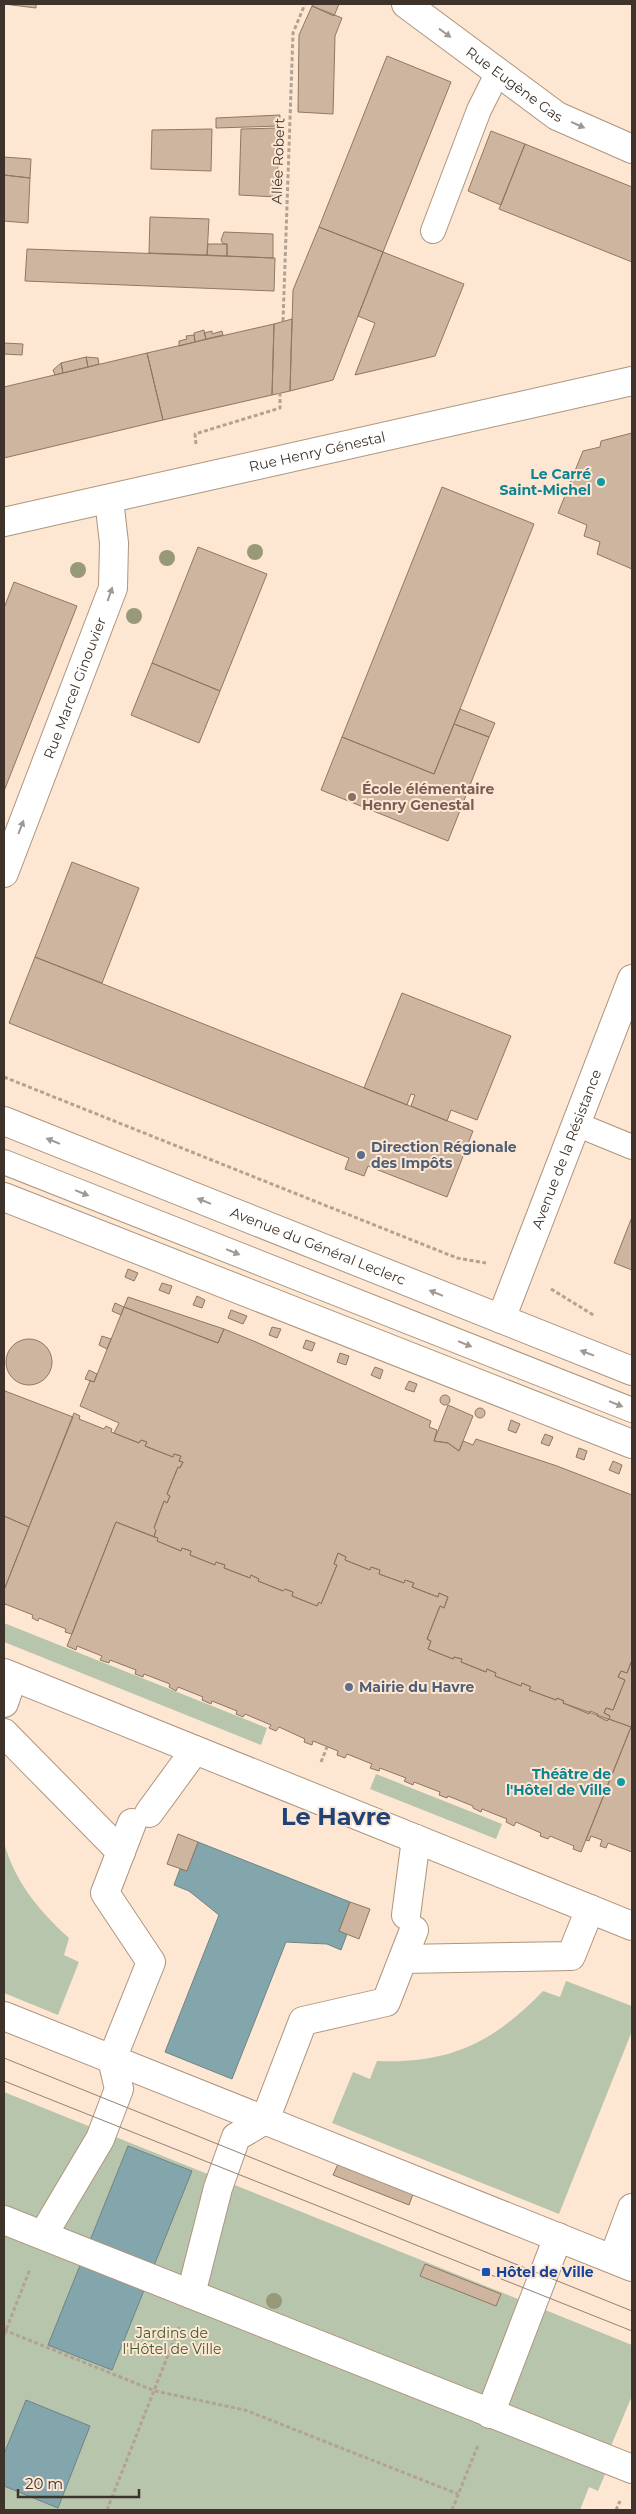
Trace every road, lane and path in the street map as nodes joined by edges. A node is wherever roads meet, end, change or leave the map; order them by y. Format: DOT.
graph roads {
  1 [pos="305,4"];
  2 [pos="406,4"];
  3 [pos="498,72"];
  4 [pos="632,149"];
  5 [pos="433,231"];
  6 [pos="283,321"];
  7 [pos="632,381"];
  8 [pos="280,393"];
  9 [pos="197,453"];
  10 [pos="109,499"];
  11 [pos="4,522"];
  12 [pos="4,873"];
  13 [pos="632,979"];
  14 [pos="4,1077"];
  15 [pos="4,1121"];
  16 [pos="576,1124"];
  17 [pos="632,1147"];
  18 [pos="4,1162"];
  19 [pos="4,1197"];
  20 [pos="520,1269"];
  21 [pos="596,1317"];
  22 [pos="501,1319"];
  23 [pos="632,1371"];
  24 [pos="632,1410"];
  25 [pos="632,1444"];
  26 [pos="8,1675"];
  27 [pos="4,1703"];
  28 [pos="4,1733"];
  29 [pos="327,1748"];
  30 [pos="195,1750"];
  31 [pos="318,1769"];
  32 [pos="416,1839"];
  33 [pos="121,1852"];
  34 [pos="590,1909"];
  35 [pos="632,1926"];
  36 [pos="403,1959"];
  37 [pos="4,2016"];
  38 [pos="112,2059"];
  39 [pos="264,2120"];
  40 [pos="632,2208"];
  41 [pos="4,2220"];
  42 [pos="43,2235"];
  43 [pos="558,2237"];
  44 [pos="623,2263"];
  45 [pos="192,2294"];
  46 [pos="4,2332"];
  47 [pos="154,2391"];
  48 [pos="490,2414"];
  49 [pos="632,2469"];
  50 [pos="458,2494"];
  51 [pos="107,2510"];
  52 [pos="452,2510"];
  1 -- 6 [label="path, Allée Robert"];
  2 -- 3 [label="street, Rue Eugène Gas, one-way"];
  3 -- 4 [label="street, Rue Eugène Gas, one-way"];
  3 -- 5 [label="lane"];
  7 -- 10 [label="street, Rue Henry Génestal"];
  8 -- 9 [label="path"];
  10 -- 11 [label="street, Rue Henry Génestal"];
  12 -- 10 [label="street, Rue Marcel Ginouvier, one-way"];
  13 -- 16 [label="street, Avenue de la Résistance"];
  14 -- 20 [label="path"];
  22 -- 15 [label="street, Avenue du Général Leclerc, one-way"];
  16 -- 17 [label="lane"];
  16 -- 20 [label="street, Avenue de la Résistance"];
  18 -- 24 [label="lane, one-way"];
  19 -- 25 [label="street"];
  20 -- 21 [label="path"];
  20 -- 22 [label="street, Avenue de la Résistance"];
  23 -- 22 [label="street, Avenue du Général Leclerc, one-way"];
  26 -- 27 [label="street"];
  26 -- 30 [label="street"];
  28 -- 33 [label="street"];
  29 -- 31 [label="path"];
  30 -- 32 [label="street"];
  30 -- 33 [label="street"];
  32 -- 34 [label="street"];
  32 -- 36 [label="street"];
  33 -- 38 [label="street"];
  34 -- 35 [label="street"];
  34 -- 36 [label="street"];
  36 -- 39 [label="street"];
  37 -- 38 [label="street"];
  38 -- 39 [label="street"];
  38 -- 42 [label="street"];
  39 -- 43 [label="street"];
  39 -- 45 [label="street"];
  40 -- 44 [label="street"];
  41 -- 42 [label="street"];
  42 -- 45 [label="street"];
  42 -- 46 [label="path"];
  43 -- 44 [label="street"];
  43 -- 48 [label="street"];
  45 -- 47 [label="path"];
  45 -- 48 [label="street"];
  46 -- 47 [label="path"];
  47 -- 50 [label="path"];
  47 -- 51 [label="path"];
  48 -- 49 [label="street"];
  48 -- 50 [label="path"];
  50 -- 52 [label="path"];
}
